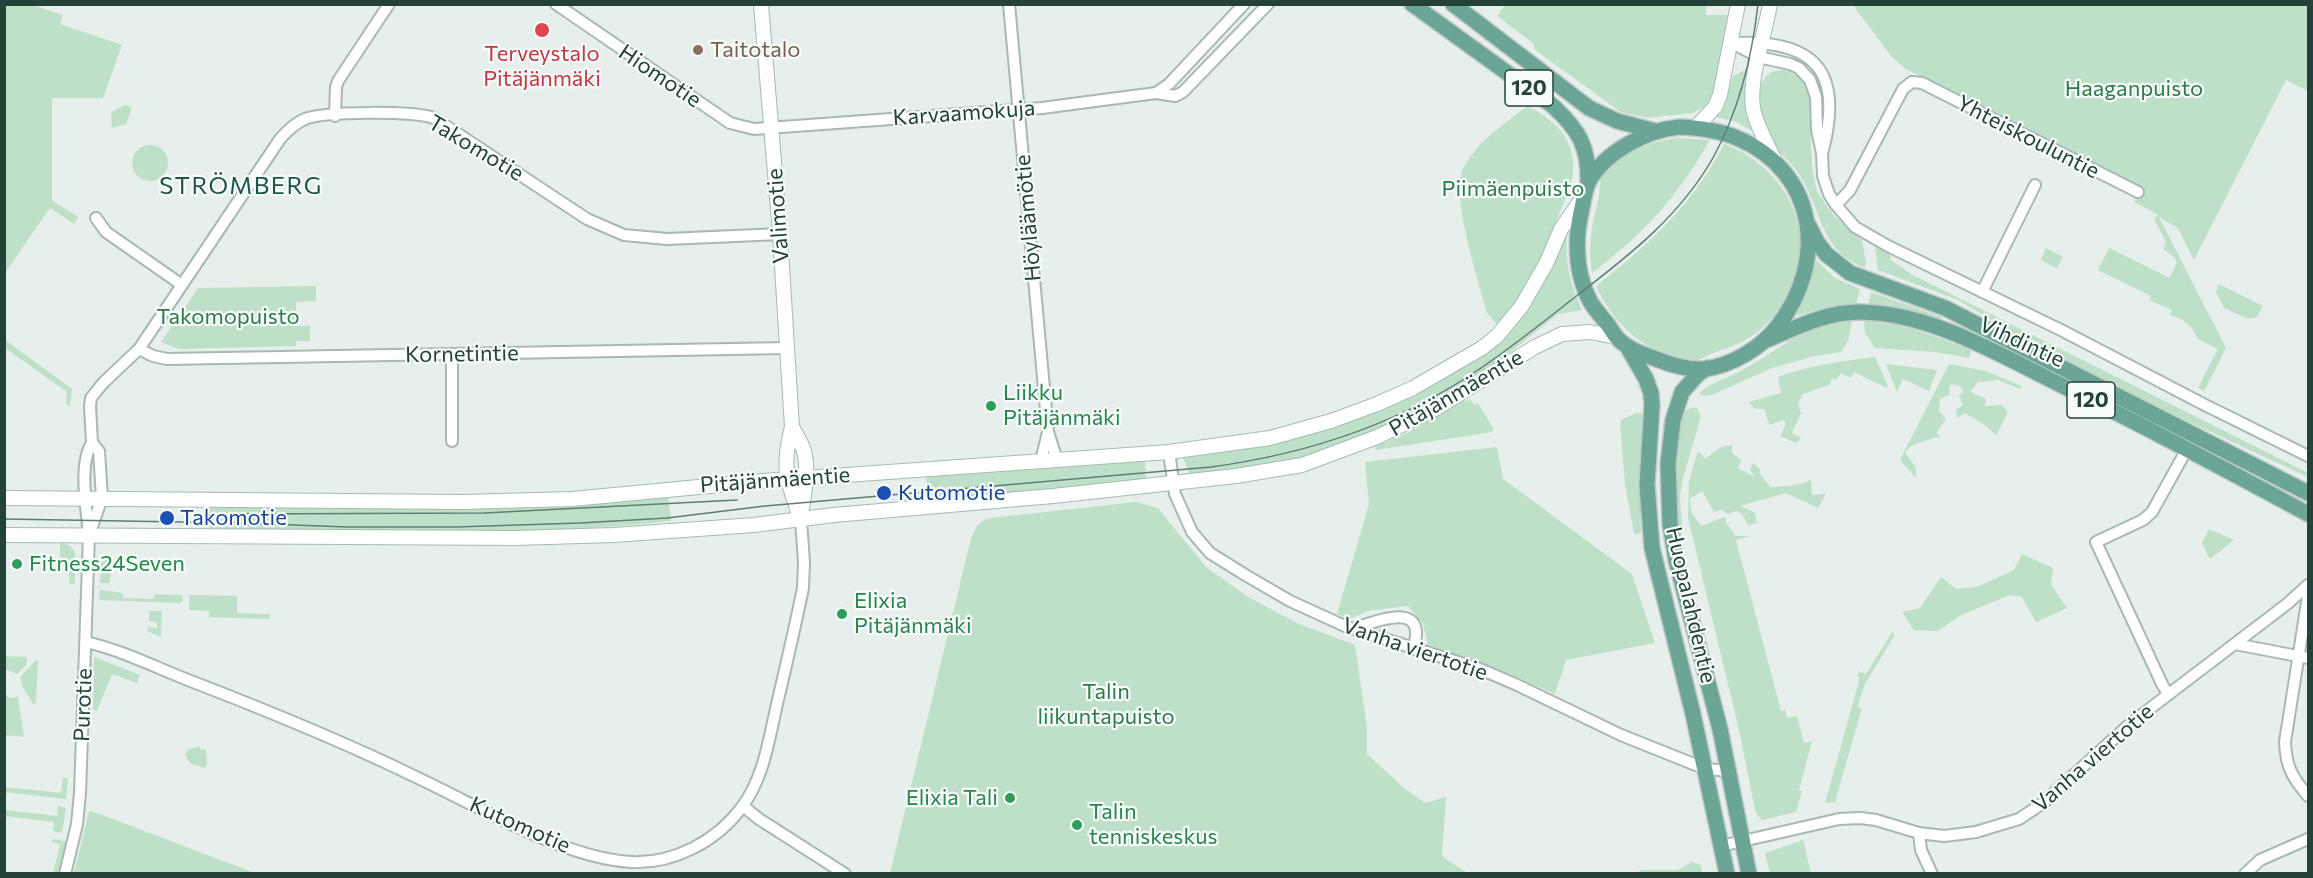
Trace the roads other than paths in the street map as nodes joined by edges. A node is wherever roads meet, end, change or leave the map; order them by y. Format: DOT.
graph roads {
  1 [pos="389,4"];
  2 [pos="556,4"];
  3 [pos="761,4"];
  4 [pos="1009,4"];
  5 [pos="1244,4"];
  6 [pos="1268,4"];
  7 [pos="1412,4"];
  8 [pos="1453,4"];
  9 [pos="1738,4"];
  10 [pos="1770,4"];
  11 [pos="1763,42"];
  12 [pos="1732,43"];
  13 [pos="1760,57"];
  14 [pos="1156,93"];
  15 [pos="1018,109"];
  16 [pos="335,116"];
  17 [pos="771,128"];
  18 [pos="1695,128"];
  19 [pos="1655,131"];
  20 [pos="1822,153"];
  21 [pos="1776,164"];
  22 [pos="2035,185"];
  23 [pos="1587,189"];
  24 [pos="2138,192"];
  25 [pos="1836,205"];
  26 [pos="96,218"];
  27 [pos="1809,226"];
  28 [pos="780,234"];
  29 [pos="182,285"];
  30 [pos="1982,292"];
  31 [pos="1616,337"];
  32 [pos="1767,340"];
  33 [pos="787,348"];
  34 [pos="1628,348"];
  35 [pos="139,349"];
  36 [pos="452,354"];
  37 [pos="1707,368"];
  38 [pos="792,427"];
  39 [pos="1048,432"];
  40 [pos="452,441"];
  41 [pos="92,443"];
  42 [pos="2187,449"];
  43 [pos="1169,452"];
  44 [pos="2308,456"];
  45 [pos="1057,460"];
  46 [pos="1041,461"];
  47 [pos="806,478"];
  48 [pos="786,479"];
  49 [pos="1173,484"];
  50 [pos="2308,492"];
  51 [pos="4,498"];
  52 [pos="85,498"];
  53 [pos="102,498"];
  54 [pos="2308,514"];
  55 [pos="801,520"];
  56 [pos="4,535"];
  57 [pos="89,535"];
  58 [pos="2308,585"];
  59 [pos="2308,596"];
  60 [pos="1353,629"];
  61 [pos="86,642"];
  62 [pos="2235,644"];
  63 [pos="1413,649"];
  64 [pos="2304,657"];
  65 [pos="2168,694"];
  66 [pos="1706,769"];
  67 [pos="1729,771"];
  68 [pos="2308,796"];
  69 [pos="743,806"];
  70 [pos="1919,833"];
  71 [pos="2308,839"];
  72 [pos="1743,841"];
  73 [pos="1721,846"];
  74 [pos="65,873"];
  75 [pos="845,873"];
  76 [pos="1727,873"];
  77 [pos="1749,873"];
  78 [pos="1932,873"];
  79 [pos="2245,873"];
  1 -- 16 [label="street"];
  2 -- 17 [label="street, Hiomotie"];
  3 -- 17 [label="main road, Valimotie"];
  4 -- 15 [label="street, Höyläämötie"];
  5 -- 14 [label="street"];
  6 -- 14 [label="street, Karvaamokuja"];
  7 -- 23 [label="main road, 120"];
  8 -- 19 [label="main road, 120"];
  9 -- 12 [label="main road"];
  10 -- 11 [label="main road"];
  11 -- 12 [label="street, Vihdintie"];
  11 -- 13 [label="main road"];
  11 -- 20 [label="street, Vihdintie"];
  12 -- 13 [label="street, Vihdintie"];
  12 -- 18 [label="main road"];
  13 -- 20 [label="street, Vihdintie"];
  13 -- 21 [label="main road"];
  14 -- 15 [label="street, Karvaamokuja"];
  15 -- 17 [label="street, Karvaamokuja"];
  15 -- 39 [label="street, Höyläämötie"];
  16 -- 28 [label="street, Takomotie"];
  16 -- 29 [label="street, Takomotie"];
  17 -- 28 [label="main road, Valimotie"];
  18 -- 19 [label="main road"];
  18 -- 21 [label="main road"];
  19 -- 23 [label="main road"];
  20 -- 25 [label="street, Vihdintie"];
  21 -- 27 [label="main road"];
  22 -- 30 [label="street"];
  23 -- 31 [label="main road"];
  23 -- 43 [label="main road, Pitäjänmäentie"];
  24 -- 25 [label="street, Yhteiskouluntie"];
  25 -- 30 [label="street, Vihdintie"];
  26 -- 29 [label="street"];
  27 -- 32 [label="main road"];
  27 -- 50 [label="main road, Vihdintie / 120"];
  28 -- 33 [label="main road, Valimotie"];
  29 -- 35 [label="street, Takomotie"];
  30 -- 44 [label="street, Vihdintie"];
  31 -- 34 [label="main road"];
  31 -- 49 [label="main road, Pitäjänmäentie"];
  32 -- 37 [label="main road"];
  32 -- 42 [label="main road, Vihdintie / 120"];
  33 -- 36 [label="street, Kornetintie"];
  33 -- 38 [label="main road, Valimotie"];
  34 -- 37 [label="main road"];
  34 -- 66 [label="main road, Huopalahdentie"];
  35 -- 36 [label="street, Kornetintie"];
  35 -- 41 [label="street, Takomotie"];
  36 -- 40 [label="street"];
  37 -- 67 [label="main road, Huopalahdentie"];
  38 -- 47 [label="main road, Valimotie"];
  38 -- 48 [label="main road, Valimotie"];
  39 -- 45 [label="street, Höyläämötie"];
  39 -- 46 [label="street, Höyläämötie"];
  41 -- 52 [label="street, Takomotie"];
  41 -- 53 [label="street, Takomotie"];
  42 -- 54 [label="main road, Vihdintie / 120"];
  42 -- 65 [label="street"];
  43 -- 45 [label="main road, Pitäjänmäentie"];
  43 -- 49 [label="street, Vanha viertotie"];
  45 -- 46 [label="main road, Pitäjänmäentie"];
  46 -- 47 [label="main road, Pitäjänmäentie"];
  47 -- 48 [label="main road, Pitäjänmäentie"];
  47 -- 55 [label="main road, Valimotie"];
  48 -- 53 [label="main road, Pitäjänmäentie"];
  48 -- 55 [label="main road, Valimotie"];
  49 -- 55 [label="main road, Pitäjänmäentie"];
  49 -- 60 [label="street, Vanha viertotie"];
  51 -- 52 [label="main road, Pitäjänmäentie"];
  52 -- 53 [label="main road, Pitäjänmäentie"];
  52 -- 57 [label="street, Takomotie"];
  53 -- 57 [label="street, Takomotie"];
  55 -- 57 [label="main road, Pitäjänmäentie"];
  55 -- 69 [label="street, Kutomotie"];
  56 -- 57 [label="main road, Pitäjänmäentie"];
  57 -- 61 [label="street, Purotie"];
  58 -- 62 [label="street, Vanha viertotie"];
  59 -- 64 [label="street"];
  60 -- 63 [label="street, Vanha viertotie"];
  60 -- 63 [label="street"];
  61 -- 69 [label="street, Kutomotie"];
  61 -- 74 [label="street, Purotie"];
  62 -- 64 [label="street"];
  62 -- 65 [label="street, Vanha viertotie"];
  63 -- 66 [label="street, Vanha viertotie"];
  64 -- 68 [label="street"];
  65 -- 70 [label="street, Vanha viertotie"];
  66 -- 67 [label="street, Vanha viertotie"];
  66 -- 73 [label="main road, Huopalahdentie"];
  67 -- 72 [label="main road, Huopalahdentie"];
  69 -- 75 [label="street"];
  70 -- 72 [label="street, Vanha viertotie"];
  70 -- 78 [label="street"];
  71 -- 79 [label="street"];
  72 -- 73 [label="street, Vanha viertotie"];
  72 -- 77 [label="main road, Huopalahdentie"];
  73 -- 76 [label="main road, Huopalahdentie"];
}
